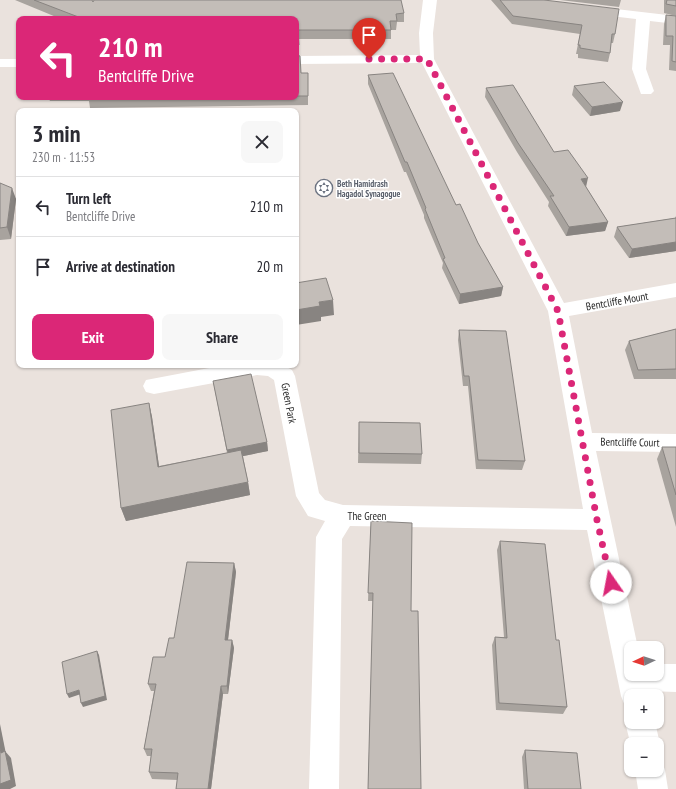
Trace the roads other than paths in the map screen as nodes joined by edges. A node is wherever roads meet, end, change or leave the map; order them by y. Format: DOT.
graph roads {
  1 [pos="430,0"];
  2 [pos="576,8"];
  3 [pos="643,16"];
  4 [pos="676,20"];
  5 [pos="427,59"];
  6 [pos="299,60"];
  7 [pos="16,63"];
  8 [pos="0,64"];
  9 [pos="646,91"];
  10 [pos="676,290"];
  11 [pos="558,311"];
  12 [pos="252,368"];
  13 [pos="266,368"];
  14 [pos="154,386"];
  15 [pos="584,442"];
  16 [pos="676,442"];
  17 [pos="343,515"];
  18 [pos="597,520"];
  19 [pos="676,678"];
  20 [pos="633,686"];
  21 [pos="651,777"];
  22 [pos="324,789"];
  23 [pos="653,789"];
  1 -- 5 [label="street"];
  2 -- 3 [label="street"];
  3 -- 4 [label="street"];
  3 -- 9 [label="street"];
  5 -- 6 [label="street"];
  5 -- 11 [label="street"];
  7 -- 8 [label="street"];
  10 -- 11 [label="street, Bentcliffe Mount"];
  11 -- 15 [label="street"];
  12 -- 14 [label="street, Green Park"];
  13 -- 17 [label="street, Green Park"];
  15 -- 16 [label="street, Bentcliffe Court"];
  15 -- 18 [label="street"];
  17 -- 18 [label="street, The Green"];
  17 -- 22 [label="street, The Green"];
  18 -- 20 [label="street"];
  19 -- 20 [label="street"];
  21 -- 23 [label="street"];
}
